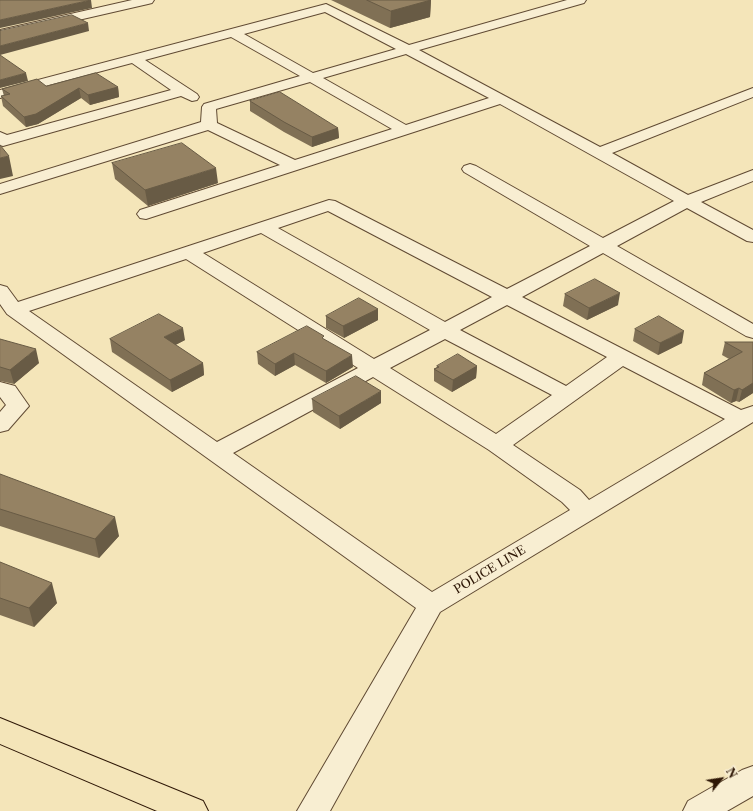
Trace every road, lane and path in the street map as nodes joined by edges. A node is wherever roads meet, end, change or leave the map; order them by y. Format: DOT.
graph roads {
  1 [pos="148,0"];
  2 [pos="580,0"];
  3 [pos="234,33"];
  4 [pos="0,34"];
  5 [pos="407,49"];
  6 [pos="134,59"];
  7 [pos="311,77"];
  8 [pos="183,92"];
  9 [pos="753,92"];
  10 [pos="0,94"];
  11 [pos="501,99"];
  12 [pos="209,107"];
  13 [pos="209,125"];
  14 [pos="404,130"];
  15 [pos="0,137"];
  16 [pos="598,153"];
  17 [pos="294,166"];
  18 [pos="470,169"];
  19 [pos="753,175"];
  20 [pos="0,189"];
  21 [pos="687,201"];
  22 [pos="146,214"];
  23 [pos="263,227"];
  24 [pos="753,237"];
  25 [pos="603,245"];
  26 [pos="188,252"];
  27 [pos="0,291"];
  28 [pos="506,297"];
  29 [pos="14,310"];
  30 [pos="444,330"];
  31 [pos="753,332"];
  32 [pos="621,357"];
  33 [pos="373,368"];
  34 [pos="0,389"];
  35 [pos="568,395"];
  36 [pos="748,415"];
  37 [pos="0,425"];
  38 [pos="497,445"];
  39 [pos="215,453"];
  40 [pos="586,512"];
  41 [pos="431,605"];
  42 [pos="0,731"];
  43 [pos="753,780"];
  44 [pos="192,811"];
  45 [pos="313,811"];
  46 [pos="699,811"];
  1 -- 4 [label="street"];
  2 -- 5 [label="street"];
  3 -- 5 [label="street"];
  3 -- 6 [label="street"];
  3 -- 7 [label="street"];
  5 -- 7 [label="street"];
  5 -- 11 [label="street"];
  6 -- 8 [label="street"];
  6 -- 10 [label="street"];
  7 -- 12 [label="street"];
  7 -- 14 [label="street"];
  8 -- 12 [label="street"];
  8 -- 15 [label="street"];
  9 -- 16 [label="street"];
  11 -- 14 [label="street"];
  11 -- 16 [label="street"];
  12 -- 13 [label="street"];
  13 -- 17 [label="street"];
  13 -- 20 [label="street"];
  14 -- 17 [label="street"];
  16 -- 21 [label="street"];
  17 -- 22 [label="street"];
  18 -- 25 [label="street"];
  19 -- 21 [label="street"];
  21 -- 24 [label="street"];
  21 -- 25 [label="street"];
  23 -- 26 [label="street"];
  23 -- 28 [label="street"];
  23 -- 30 [label="street"];
  25 -- 28 [label="street"];
  25 -- 31 [label="street"];
  26 -- 29 [label="street"];
  26 -- 33 [label="street"];
  27 -- 29 [label="street"];
  28 -- 30 [label="street"];
  28 -- 32 [label="street"];
  29 -- 39 [label="street"];
  30 -- 33 [label="street"];
  30 -- 35 [label="street"];
  32 -- 35 [label="street"];
  32 -- 36 [label="street"];
  33 -- 38 [label="street"];
  33 -- 39 [label="street"];
  34 -- 37 [label="street"];
  35 -- 38 [label="street"];
  36 -- 40 [label="street, POLICE LINE"];
  38 -- 40 [label="street"];
  39 -- 41 [label="street"];
  40 -- 41 [label="street, POLICE LINE"];
  41 -- 45 [label="street, POLICE LINE"];
  42 -- 44 [label="main road"];
  43 -- 46 [label="street"];
}
